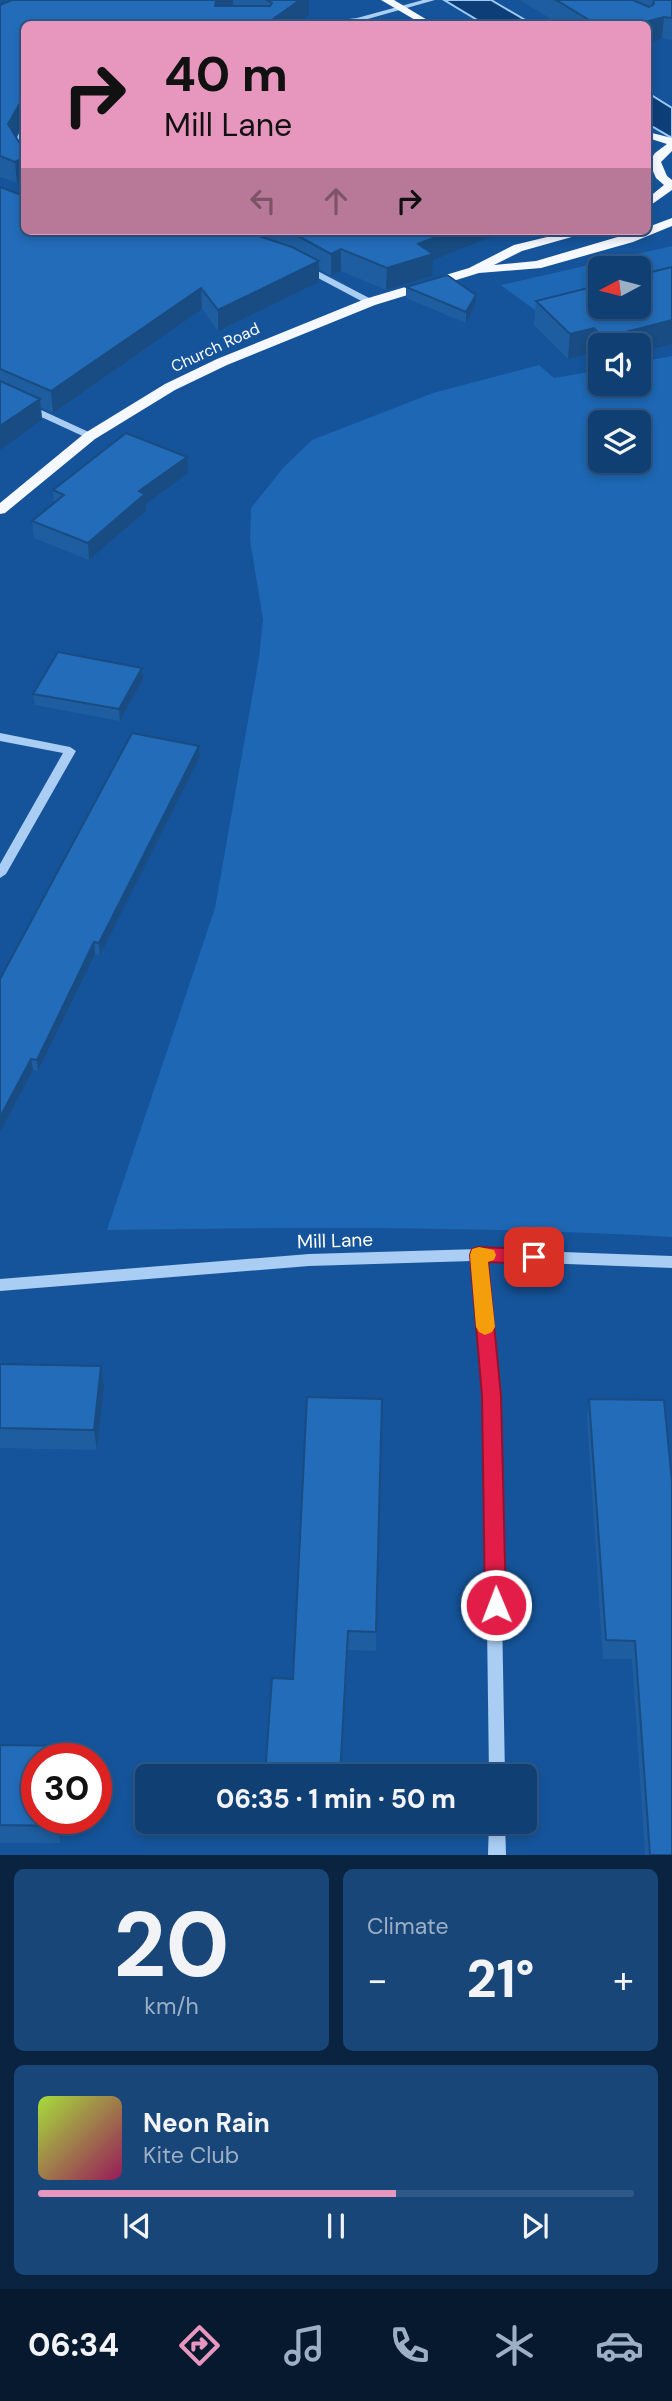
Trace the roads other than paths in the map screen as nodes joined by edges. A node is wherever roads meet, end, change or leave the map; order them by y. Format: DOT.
graph roads {
  1 [pos="386,0"];
  2 [pos="431,0"];
  3 [pos="401,9"];
  4 [pos="340,21"];
  5 [pos="423,21"];
  6 [pos="651,136"];
  7 [pos="21,137"];
  8 [pos="672,144"];
  9 [pos="21,153"];
  10 [pos="652,167"];
  11 [pos="672,185"];
  12 [pos="651,202"];
  13 [pos="672,222"];
  14 [pos="651,230"];
  15 [pos="571,235"];
  16 [pos="639,235"];
  17 [pos="296,263"];
  18 [pos="473,271"];
  19 [pos="370,302"];
  20 [pos="0,394"];
  21 [pos="90,436"];
  22 [pos="0,510"];
  23 [pos="0,737"];
  24 [pos="0,874"];
  25 [pos="479,1255"];
  26 [pos="672,1262"];
  27 [pos="0,1285"];
  28 [pos="497,1764"];
  29 [pos="498,1834"];
  30 [pos="497,1855"];
  1 -- 3 [label="main road"];
  2 -- 3 [label="street"];
  3 -- 4 [label="street"];
  3 -- 5 [label="main road"];
  6 -- 8 [label="main road"];
  7 -- 9 [label="street"];
  8 -- 10 [label="main road"];
  10 -- 11 [label="main road"];
  11 -- 12 [label="main road"];
  13 -- 14 [label="main road, Church Road"];
  15 -- 18 [label="main road, Church Road"];
  16 -- 18 [label="main road, Church Road"];
  17 -- 19 [label="lane"];
  18 -- 19 [label="main road, Church Road"];
  19 -- 21 [label="main road, Church Road"];
  20 -- 21 [label="street"];
  21 -- 22 [label="main road, Church Road"];
  23 -- 24 [label="street"];
  25 -- 26 [label="street, Mill Lane"];
  25 -- 27 [label="street, Mill Lane"];
  25 -- 28 [label="street"];
  29 -- 30 [label="street"];
}
